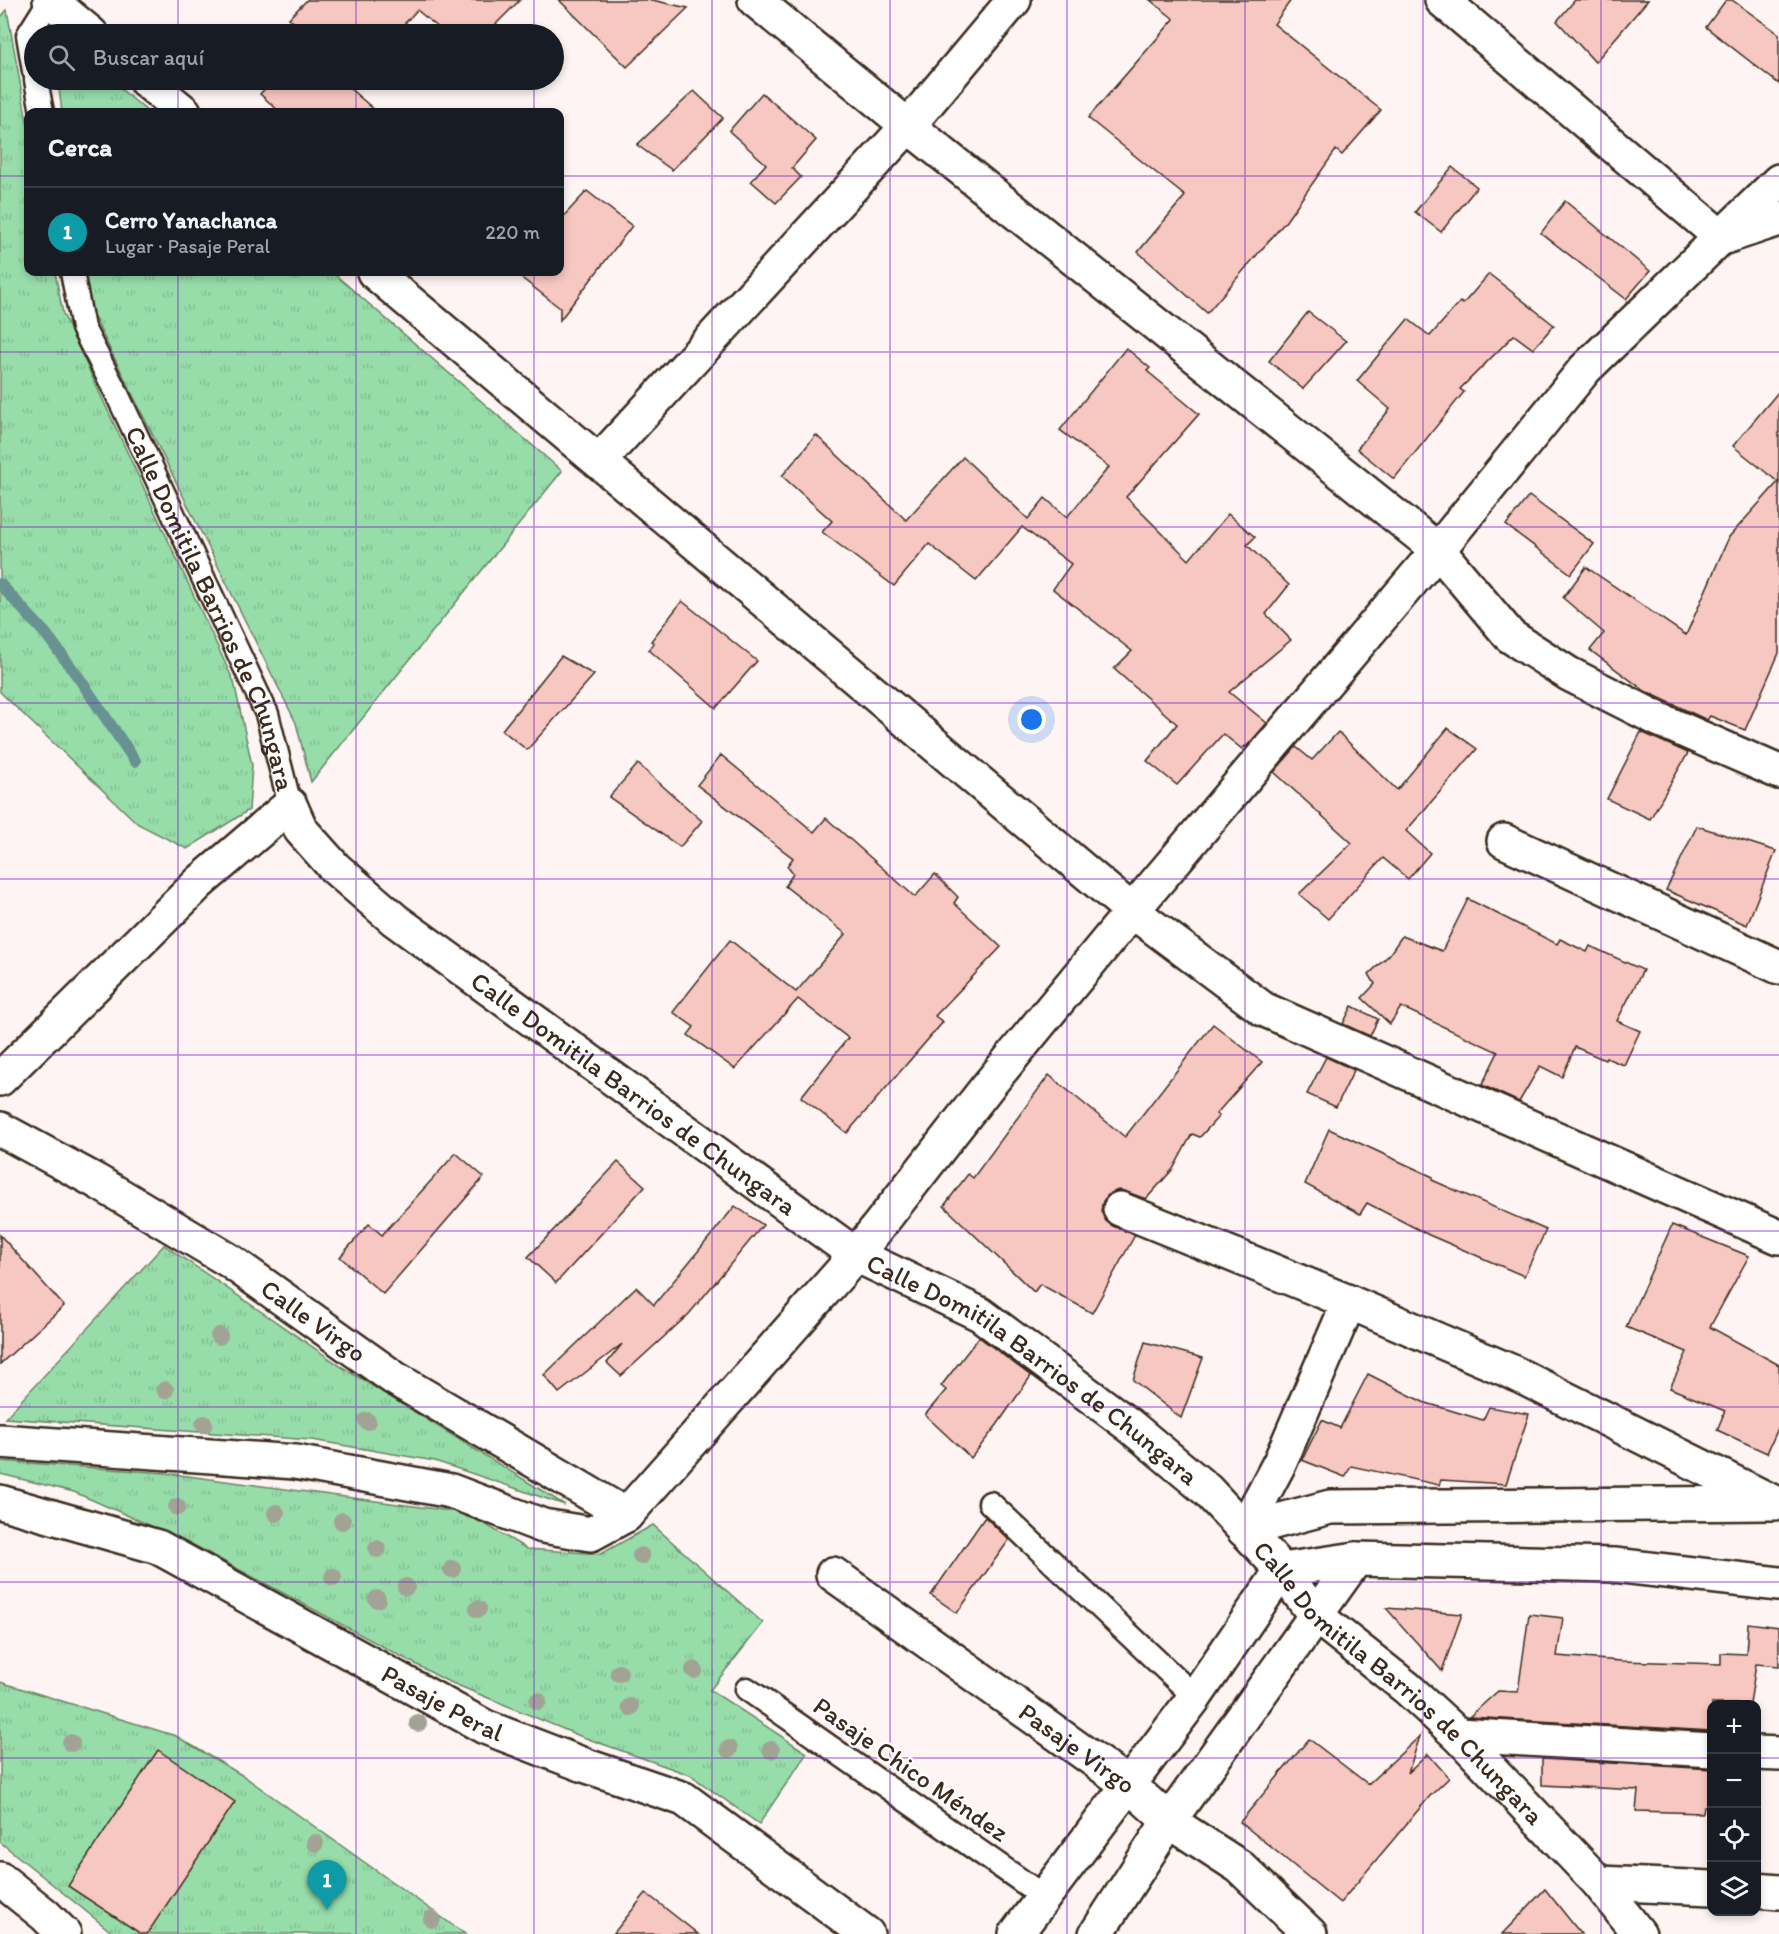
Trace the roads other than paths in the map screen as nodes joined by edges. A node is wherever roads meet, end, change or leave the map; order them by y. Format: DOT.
graph roads {
  1 [pos="50,0"];
  2 [pos="755,0"];
  3 [pos="1014,0"];
  4 [pos="1442,0"];
  5 [pos="35,24"];
  6 [pos="80,24"];
  7 [pos="38,90"];
  8 [pos="157,90"];
  9 [pos="41,108"];
  10 [pos="179,108"];
  11 [pos="908,126"];
  12 [pos="1779,181"];
  13 [pos="1779,219"];
  14 [pos="1722,238"];
  15 [pos="73,276"];
  16 [pos="379,276"];
  17 [pos="600,460"];
  18 [pos="1438,550"];
  19 [pos="1779,772"];
  20 [pos="290,805"];
  21 [pos="1504,841"];
  22 [pos="1132,911"];
  23 [pos="1779,967"];
  24 [pos="0,1079"];
  25 [pos="0,1129"];
  26 [pos="1120,1209"];
  27 [pos="1779,1236"];
  28 [pos="856,1255"];
  29 [pos="1349,1302"];
  30 [pos="0,1441"];
  31 [pos="0,1502"];
  32 [pos="990,1503"];
  33 [pos="1777,1503"];
  34 [pos="626,1515"];
  35 [pos="1244,1530"];
  36 [pos="1356,1559"];
  37 [pos="1282,1570"];
  38 [pos="833,1574"];
  39 [pos="1779,1584"];
  40 [pos="1315,1615"];
  41 [pos="747,1689"];
  42 [pos="1196,1696"];
  43 [pos="1458,1735"];
  44 [pos="1707,1750"];
  45 [pos="1761,1753"];
  46 [pos="1779,1754"];
  47 [pos="1129,1785"];
  48 [pos="1169,1821"];
  49 [pos="0,1879"];
  50 [pos="1599,1883"];
  51 [pos="1707,1888"];
  52 [pos="1761,1890"];
  53 [pos="1779,1892"];
  54 [pos="1043,1896"];
  55 [pos="1102,1932"];
  56 [pos="64,1934"];
  57 [pos="867,1934"];
  58 [pos="1016,1934"];
  59 [pos="1310,1934"];
  60 [pos="1639,1934"];
  1 -- 5 [label="lane"];
  1 -- 6 [label="street"];
  2 -- 11 [label="street"];
  3 -- 11 [label="street"];
  4 -- 14 [label="street"];
  7 -- 9 [label="lane"];
  8 -- 10 [label="street"];
  11 -- 17 [label="street"];
  11 -- 18 [label="street"];
  12 -- 14 [label="street"];
  13 -- 14 [label="street"];
  14 -- 18 [label="street"];
  15 -- 20 [label="lane, Calle Domitila Barrios de Chungara"];
  16 -- 17 [label="street"];
  17 -- 22 [label="street"];
  18 -- 19 [label="street"];
  18 -- 22 [label="street"];
  20 -- 24 [label="street"];
  20 -- 28 [label="street, Calle Domitila Barrios de Chungara"];
  21 -- 23 [label="street"];
  22 -- 27 [label="street"];
  22 -- 28 [label="street"];
  25 -- 34 [label="street, Calle Virgo"];
  26 -- 29 [label="street"];
  28 -- 34 [label="street"];
  28 -- 35 [label="street, Calle Domitila Barrios de Chungara"];
  29 -- 33 [label="street"];
  29 -- 35 [label="street"];
  30 -- 34 [label="street"];
  31 -- 57 [label="street, Pasaje Peral"];
  32 -- 42 [label="lane"];
  33 -- 35 [label="street"];
  35 -- 37 [label="street, Calle Domitila Barrios de Chungara"];
  36 -- 37 [label="street"];
  36 -- 39 [label="street"];
  36 -- 40 [label="street"];
  37 -- 40 [label="street, Calle Domitila Barrios de Chungara"];
  37 -- 42 [label="street"];
  38 -- 47 [label="street, Pasaje Virgo"];
  40 -- 43 [label="street, Calle Domitila Barrios de Chungara"];
  40 -- 48 [label="street"];
  41 -- 54 [label="lane, Pasaje Chico Méndez"];
  42 -- 47 [label="street"];
  43 -- 44 [label="street"];
  43 -- 50 [label="street, Calle Domitila Barrios de Chungara"];
  45 -- 46 [label="street"];
  47 -- 48 [label="street, Pasaje Virgo"];
  47 -- 54 [label="street"];
  48 -- 55 [label="street"];
  48 -- 59 [label="street, Pasaje Virgo"];
  49 -- 56 [label="street"];
  50 -- 51 [label="street"];
  50 -- 60 [label="street, Calle Domitila Barrios de Chungara"];
  52 -- 53 [label="street"];
  54 -- 58 [label="street"];
}
